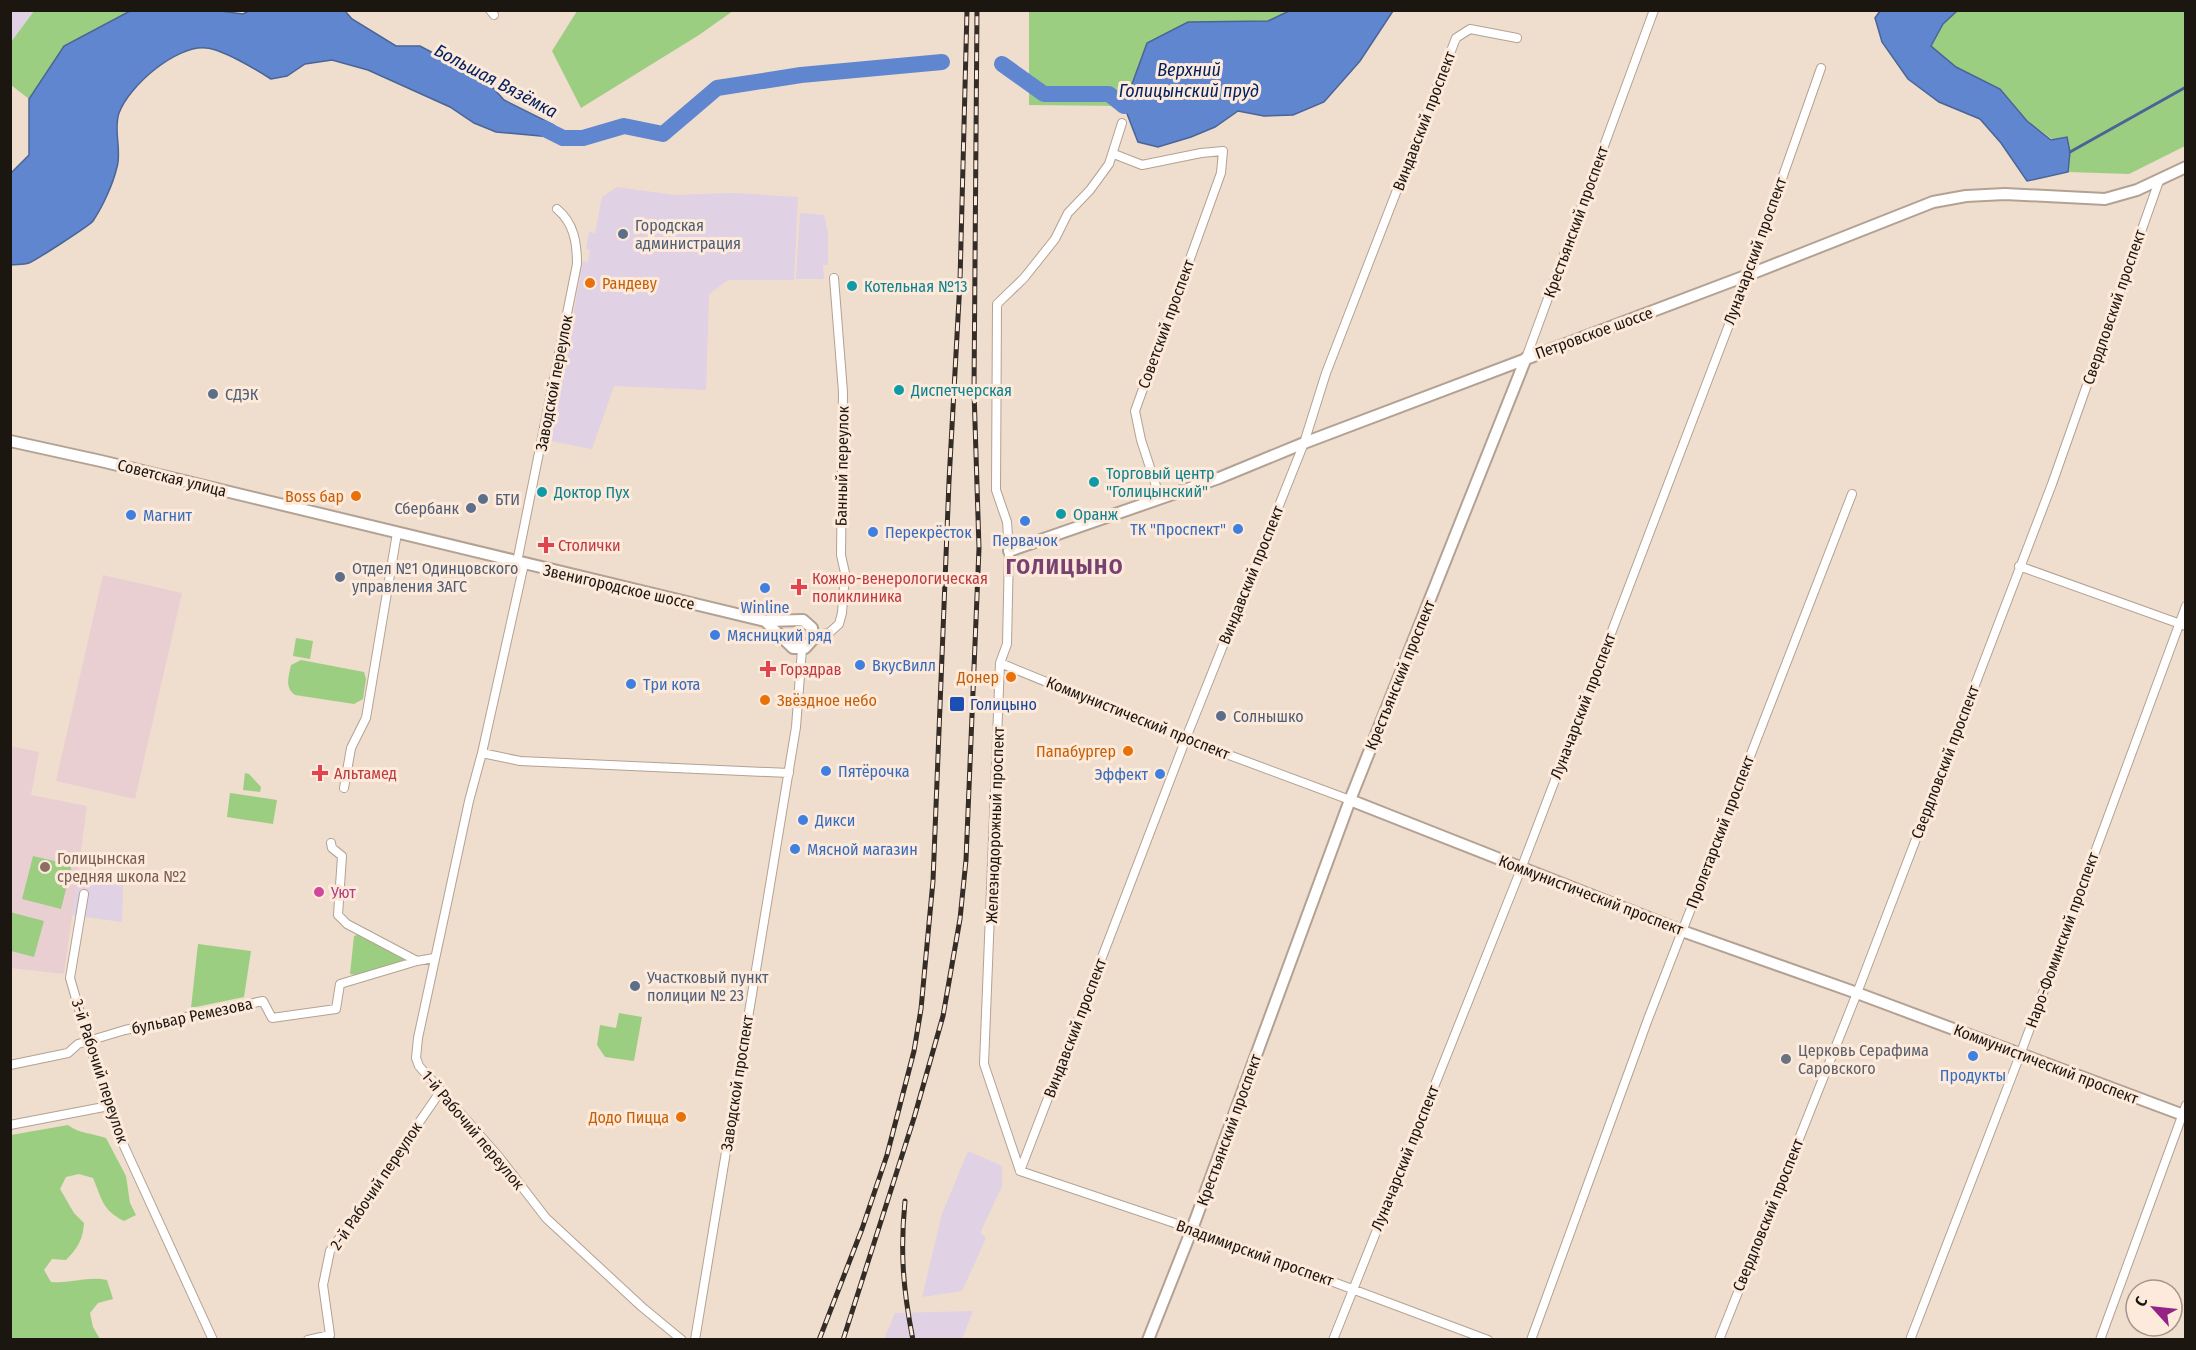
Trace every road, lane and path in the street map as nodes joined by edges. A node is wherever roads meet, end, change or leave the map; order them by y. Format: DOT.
graph roads {
  1 [pos="1654,10"];
  2 [pos="1517,38"];
  3 [pos="1821,68"];
  4 [pos="1122,123"];
  5 [pos="1114,154"];
  6 [pos="2186,167"];
  7 [pos="2159,181"];
  8 [pos="557,209"];
  9 [pos="1748,275"];
  10 [pos="834,278"];
  11 [pos="1526,358"];
  12 [pos="10,441"];
  13 [pos="1304,443"];
  14 [pos="1852,494"];
  15 [pos="1160,498"];
  16 [pos="333,518"];
  17 [pos="397,533"];
  18 [pos="1009,551"];
  19 [pos="520,563"];
  20 [pos="2019,566"];
  21 [pos="2186,606"];
  22 [pos="765,621"];
  23 [pos="794,621"];
  24 [pos="2182,625"];
  25 [pos="813,636"];
  26 [pos="785,639"];
  27 [pos="802,649"];
  28 [pos="1000,663"];
  29 [pos="1186,739"];
  30 [pos="482,753"];
  31 [pos="789,773"];
  32 [pos="344,788"];
  33 [pos="1350,800"];
  34 [pos="331,843"];
  35 [pos="1521,869"];
  36 [pos="84,894"];
  37 [pos="1682,931"];
  38 [pos="435,958"];
  39 [pos="417,961"];
  40 [pos="1857,993"];
  41 [pos="88,1041"];
  42 [pos="2020,1055"];
  43 [pos="10,1065"];
  44 [pos="440,1092"];
  45 [pos="109,1106"];
  46 [pos="2184,1112"];
  47 [pos="10,1125"];
  48 [pos="1020,1171"];
  49 [pos="1192,1229"];
  50 [pos="1352,1289"];
  51 [pos="213,1340"];
  52 [pos="308,1340"];
  53 [pos="682,1340"];
  54 [pos="695,1340"];
  55 [pos="1148,1340"];
  56 [pos="1333,1340"];
  57 [pos="1488,1340"];
  58 [pos="1531,1340"];
  59 [pos="1719,1340"];
  60 [pos="1910,1340"];
  61 [pos="2100,1340"];
  1 -- 11 [label="street, Крестьянский проспект"];
  2 -- 13 [label="street, Виндавский проспект"];
  3 -- 9 [label="street, Луначарский проспект"];
  4 -- 5 [label="street, Железнодорожный проспект"];
  5 -- 15 [label="street, Советский проспект"];
  5 -- 18 [label="street, Железнодорожный проспект"];
  6 -- 7 [label="street, Петровское шоссе"];
  7 -- 9 [label="street, Петровское шоссе"];
  7 -- 20 [label="street, Свердловский проспект"];
  8 -- 19 [label="street, Заводской переулок"];
  9 -- 11 [label="street, Петровское шоссе"];
  9 -- 35 [label="street, Луначарский проспект"];
  10 -- 25 [label="street, Банный переулок"];
  11 -- 13 [label="street, Петровское шоссе"];
  11 -- 33 [label="street, Крестьянский проспект"];
  12 -- 16 [label="street, Советская улица"];
  13 -- 15 [label="street, Петровское шоссе"];
  13 -- 29 [label="street, Виндавский проспект"];
  14 -- 37 [label="street, Пролетарский проспект"];
  15 -- 18 [label="street, Петровское шоссе"];
  16 -- 17 [label="street, Звенигородское шоссе"];
  17 -- 19 [label="street, Звенигородское шоссе"];
  17 -- 32 [label="street"];
  18 -- 28 [label="street, Железнодорожный проспект"];
  19 -- 22 [label="street, Звенигородское шоссе"];
  19 -- 30 [label="street, 1-й Рабочий переулок"];
  20 -- 24 [label="street"];
  20 -- 40 [label="street, Свердловский проспект"];
  21 -- 24 [label="street, Наро-Фоминский проспект"];
  22 -- 23 [label="street, Звенигородское шоссе"];
  22 -- 26 [label="street"];
  23 -- 25 [label="street"];
  23 -- 26 [label="street"];
  24 -- 42 [label="street, Наро-Фоминский проспект"];
  25 -- 27 [label="street"];
  26 -- 27 [label="street"];
  27 -- 31 [label="street, Заводской проспект"];
  28 -- 29 [label="street, Коммунистический проспект"];
  28 -- 48 [label="street, Железнодорожный проспект"];
  29 -- 33 [label="street, Коммунистический проспект"];
  29 -- 48 [label="street, Виндавский проспект"];
  30 -- 31 [label="street"];
  30 -- 38 [label="street, 1-й Рабочий переулок"];
  31 -- 54 [label="street, Заводской проспект"];
  33 -- 35 [label="street, Коммунистический проспект"];
  33 -- 49 [label="street, Крестьянский проспект"];
  34 -- 39 [label="street"];
  35 -- 37 [label="street, Коммунистический проспект"];
  35 -- 50 [label="street, Луначарский проспект"];
  36 -- 41 [label="street, 3-й Рабочий переулок"];
  37 -- 40 [label="street, Коммунистический проспект"];
  37 -- 58 [label="street, Пролетарский проспект"];
  38 -- 39 [label="street, бульвар Ремезова"];
  38 -- 44 [label="street, 1-й Рабочий переулок"];
  39 -- 41 [label="street, бульвар Ремезова"];
  40 -- 42 [label="street, Коммунистический проспект"];
  40 -- 59 [label="street, Свердловский проспект"];
  41 -- 43 [label="street, бульвар Ремезова"];
  41 -- 45 [label="street, 3-й Рабочий переулок"];
  42 -- 46 [label="street, Коммунистический проспект"];
  42 -- 60 [label="street, Наро-Фоминский проспект"];
  44 -- 52 [label="street, 2-й Рабочий переулок"];
  44 -- 53 [label="street, 1-й Рабочий переулок"];
  45 -- 47 [label="street"];
  45 -- 51 [label="street, 3-й Рабочий переулок"];
  46 -- 61 [label="street"];
  48 -- 49 [label="street, Владимирский проспект"];
  49 -- 50 [label="street, Владимирский проспект"];
  49 -- 55 [label="street, Крестьянский проспект"];
  50 -- 56 [label="street, Луначарский проспект"];
  50 -- 57 [label="street, Владимирский проспект"];
}
